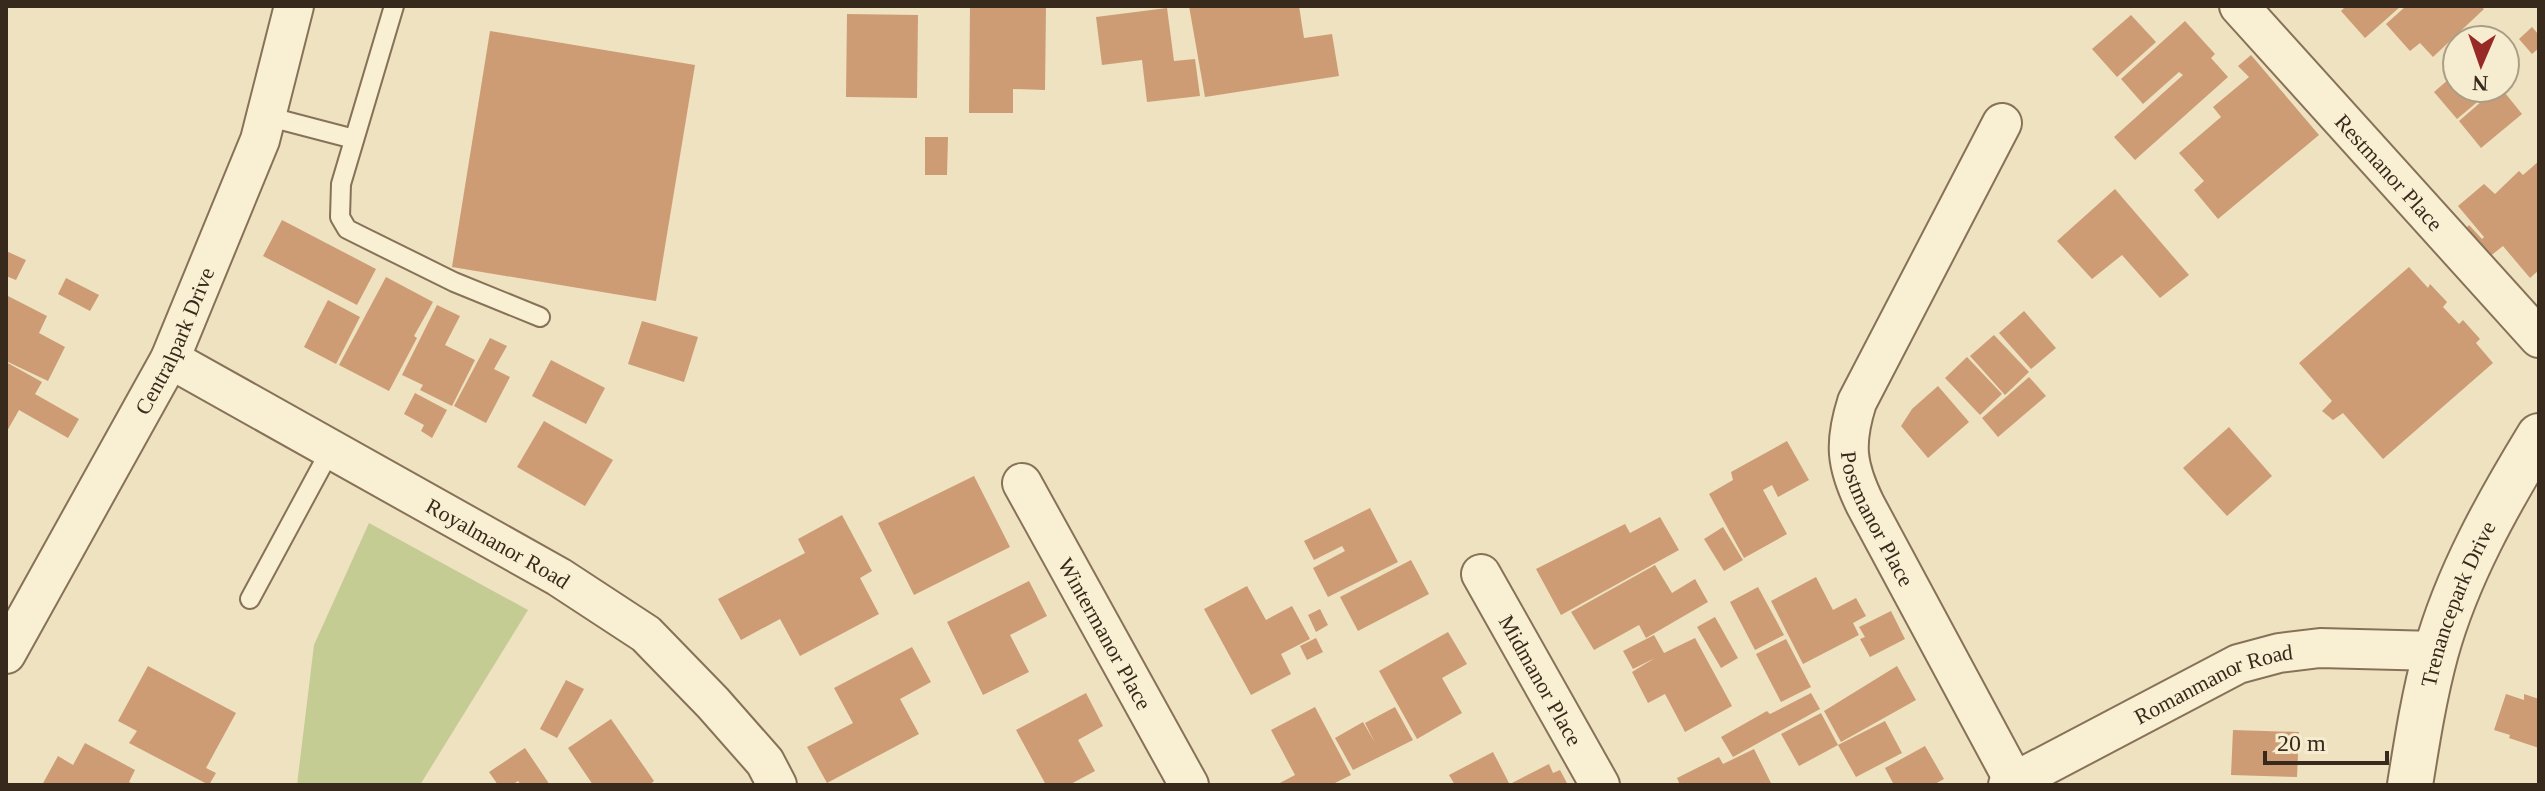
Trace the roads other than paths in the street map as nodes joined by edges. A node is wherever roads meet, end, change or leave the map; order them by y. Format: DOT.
graph roads {
  1 [pos="294,6"];
  2 [pos="394,6"];
  3 [pos="2239,6"];
  4 [pos="266,116"];
  5 [pos="2002,123"];
  6 [pos="354,139"];
  7 [pos="540,317"];
  8 [pos="2539,338"];
  9 [pos="170,359"];
  10 [pos="2539,436"];
  11 [pos="331,449"];
  12 [pos="1022,483"];
  13 [pos="1481,574"];
  14 [pos="250,599"];
  15 [pos="2436,651"];
  16 [pos="6,654"];
  17 [pos="2011,783"];
  18 [pos="777,785"];
  19 [pos="1189,785"];
  20 [pos="1600,785"];
  21 [pos="2410,785"];
  1 -- 4 [label="street, Centralpark Drive"];
  2 -- 6 [label="lane"];
  3 -- 8 [label="street, Restmanor Place"];
  4 -- 6 [label="lane"];
  4 -- 9 [label="street, Centralpark Drive"];
  5 -- 17 [label="street, Postmanor Place"];
  6 -- 7 [label="lane"];
  9 -- 11 [label="street, Royalmanor Road"];
  9 -- 16 [label="street, Centralpark Drive"];
  10 -- 15 [label="street, Trenancepark Drive"];
  11 -- 14 [label="lane"];
  11 -- 18 [label="street, Royalmanor Road"];
  12 -- 19 [label="street, Wintermanor Place"];
  13 -- 20 [label="street, Midmanor Place"];
  15 -- 17 [label="street, Romanmanor Road"];
  15 -- 21 [label="street, Trenancepark Drive"];
}
